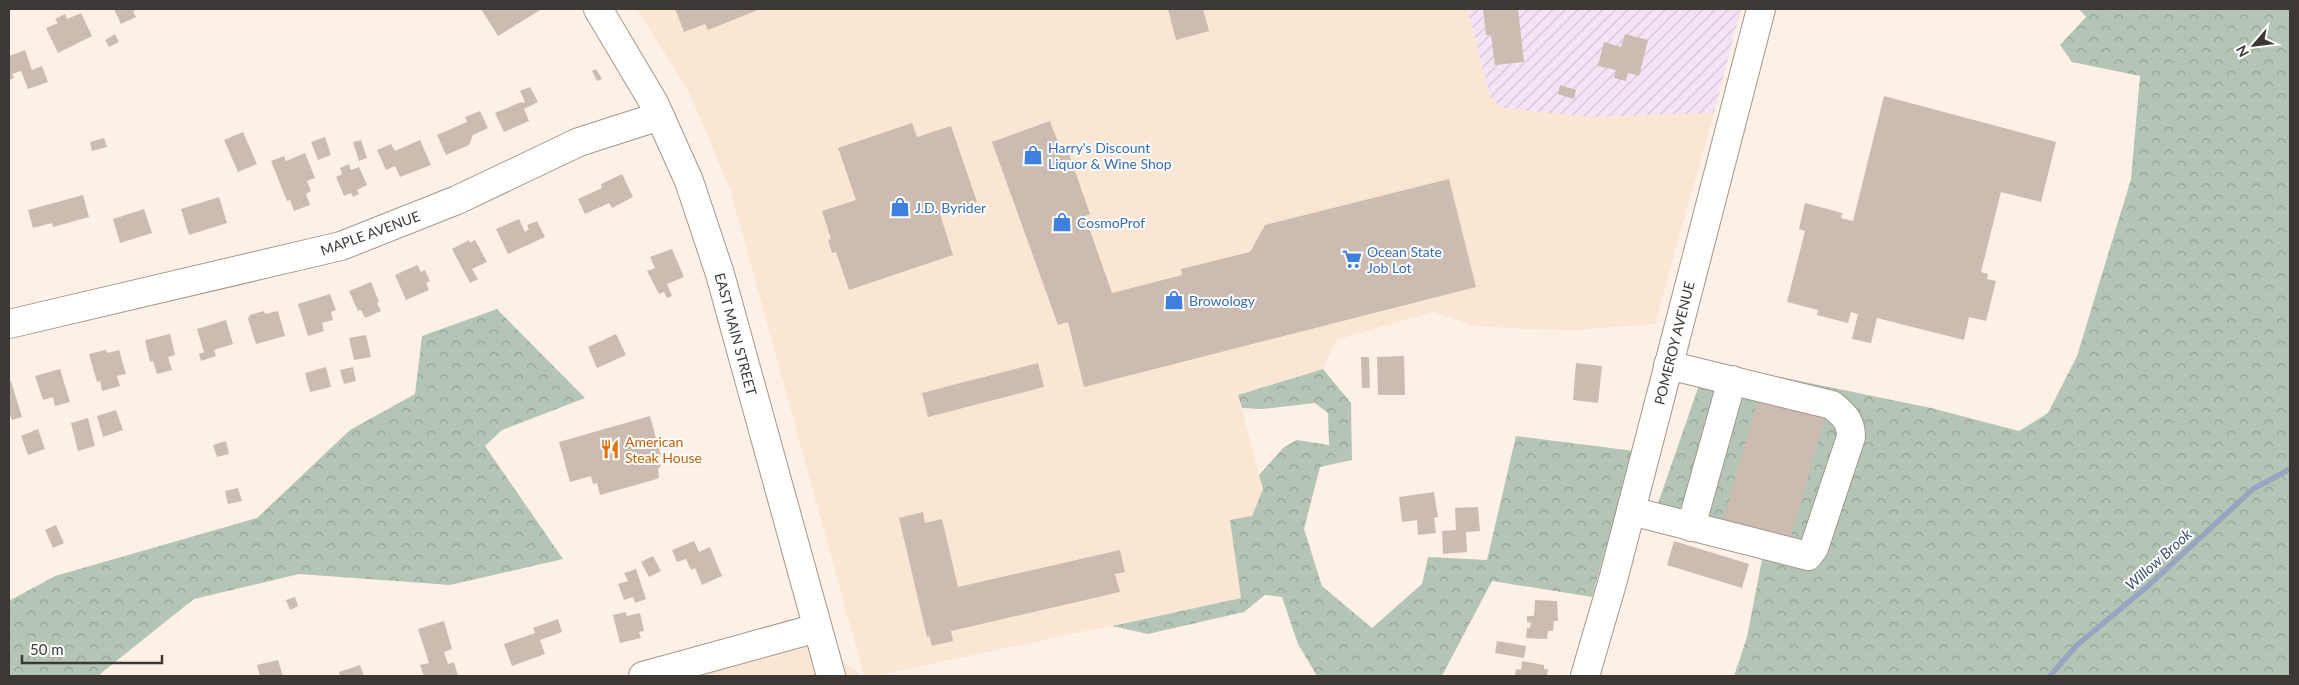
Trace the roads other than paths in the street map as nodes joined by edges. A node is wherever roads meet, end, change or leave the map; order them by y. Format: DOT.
graph roads {
  1 [pos="598,9"];
  2 [pos="1761,9"];
  3 [pos="660,116"];
  4 [pos="9,324"];
  5 [pos="1668,365"];
  6 [pos="1732,380"];
  7 [pos="1631,511"];
  8 [pos="1691,527"];
  9 [pos="818,628"];
  10 [pos="643,676"];
  11 [pos="831,676"];
  12 [pos="1585,676"];
  1 -- 3 [label="main road, EAST MAIN STREET"];
  2 -- 5 [label="main road, POMEROY AVENUE"];
  3 -- 4 [label="main road, MAPLE AVENUE"];
  3 -- 9 [label="main road, EAST MAIN STREET"];
  5 -- 6 [label="main road"];
  5 -- 7 [label="main road, POMEROY AVENUE"];
  6 -- 8 [label="main road"];
  6 -- 8 [label="main road"];
  7 -- 8 [label="main road"];
  7 -- 12 [label="main road, POMEROY AVENUE"];
  9 -- 10 [label="main road"];
  9 -- 11 [label="main road, EAST MAIN STREET"];
}
